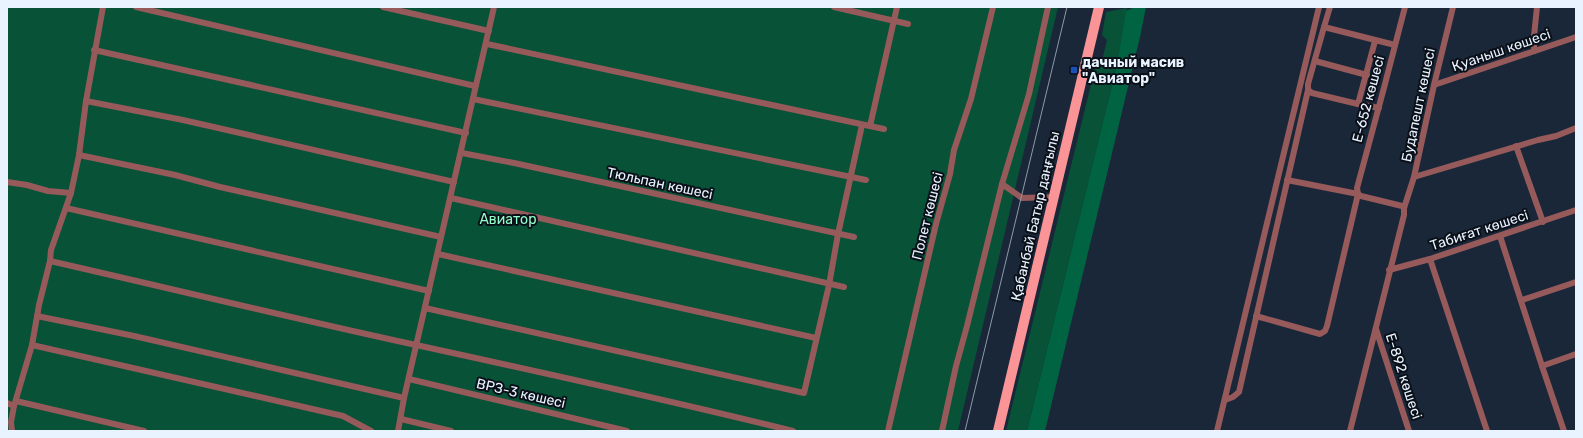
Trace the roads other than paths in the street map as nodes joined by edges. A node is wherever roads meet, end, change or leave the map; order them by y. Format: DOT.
graph roads {
  1 [pos="103,7"];
  2 [pos="136,7"];
  3 [pos="383,7"];
  4 [pos="494,7"];
  5 [pos="834,7"];
  6 [pos="897,7"];
  7 [pos="993,7"];
  8 [pos="1048,7"];
  9 [pos="1099,7"];
  10 [pos="1319,7"];
  11 [pos="1330,7"];
  12 [pos="1404,7"];
  13 [pos="1452,7"];
  14 [pos="1537,7"];
  15 [pos="893,21"];
  16 [pos="908,24"];
  17 [pos="1324,27"];
  18 [pos="489,31"];
  19 [pos="1576,37"];
  20 [pos="1374,41"];
  21 [pos="486,44"];
  22 [pos="1395,45"];
  23 [pos="94,50"];
  24 [pos="1534,51"];
  25 [pos="1315,61"];
  26 [pos="1367,75"];
  27 [pos="1434,85"];
  28 [pos="475,86"];
  29 [pos="1308,90"];
  30 [pos="473,99"];
  31 [pos="86,101"];
  32 [pos="1358,104"];
  33 [pos="1379,108"];
  34 [pos="862,125"];
  35 [pos="870,126"];
  36 [pos="1576,128"];
  37 [pos="884,129"];
  38 [pos="466,133"];
  39 [pos="1516,146"];
  40 [pos="462,153"];
  41 [pos="79,155"];
  42 [pos="850,177"];
  43 [pos="1414,177"];
  44 [pos="866,180"];
  45 [pos="1287,180"];
  46 [pos="7,182"];
  47 [pos="454,182"];
  48 [pos="1002,184"];
  49 [pos="71,193"];
  50 [pos="1359,195"];
  51 [pos="1053,197"];
  52 [pos="451,198"];
  53 [pos="66,208"];
  54 [pos="1404,208"];
  55 [pos="1576,210"];
  56 [pos="1543,222"];
  57 [pos="838,234"];
  58 [pos="854,236"];
  59 [pos="1500,236"];
  60 [pos="441,237"];
  61 [pos="438,254"];
  62 [pos="1430,259"];
  63 [pos="50,261"];
  64 [pos="1389,270"];
  65 [pos="1576,282"];
  66 [pos="829,285"];
  67 [pos="844,287"];
  68 [pos="429,291"];
  69 [pos="1522,300"];
  70 [pos="425,308"];
  71 [pos="37,316"];
  72 [pos="1256,316"];
  73 [pos="1376,329"];
  74 [pos="816,338"];
  75 [pos="417,344"];
  76 [pos="32,345"];
  77 [pos="1576,354"];
  78 [pos="1542,366"];
  79 [pos="409,379"];
  80 [pos="404,398"];
  81 [pos="1224,400"];
  82 [pos="7,403"];
  83 [pos="15,404"];
  84 [pos="401,420"];
  85 [pos="12,431"];
  86 [pos="144,431"];
  87 [pos="371,431"];
  88 [pos="398,431"];
  89 [pos="451,431"];
  90 [pos="627,431"];
  91 [pos="793,431"];
  92 [pos="888,431"];
  93 [pos="942,431"];
  94 [pos="998,431"];
  95 [pos="1217,431"];
  96 [pos="1350,431"];
  97 [pos="1409,431"];
  98 [pos="1487,431"];
  99 [pos="1564,431"];
  1 -- 23 [label="street"];
  2 -- 28 [label="street"];
  3 -- 18 [label="street"];
  4 -- 18 [label="street"];
  5 -- 15 [label="street"];
  6 -- 15 [label="street"];
  7 -- 92 [label="street, Полет көшесі"];
  8 -- 48 [label="street"];
  9 -- 51 [label="main road, Қабанбай Батыр даңғылы"];
  10 -- 81 [label="street"];
  11 -- 17 [label="street"];
  12 -- 22 [label="street, Е-652 көшесі"];
  13 -- 27 [label="street, Будапешт көшесі"];
  14 -- 24 [label="street"];
  15 -- 16 [label="street"];
  15 -- 35 [label="street"];
  17 -- 20 [label="street"];
  17 -- 25 [label="street"];
  18 -- 21 [label="street"];
  19 -- 24 [label="street, Қуаныш көшесі"];
  20 -- 22 [label="street"];
  20 -- 26 [label="street"];
  21 -- 28 [label="street"];
  21 -- 34 [label="street"];
  22 -- 33 [label="street, Е-652 көшесі"];
  23 -- 31 [label="street"];
  23 -- 38 [label="street"];
  24 -- 27 [label="street, Қуаныш көшесі"];
  25 -- 26 [label="street"];
  25 -- 29 [label="street"];
  26 -- 32 [label="street"];
  27 -- 43 [label="street, Будапешт көшесі"];
  28 -- 30 [label="street"];
  29 -- 32 [label="street"];
  29 -- 45 [label="street"];
  30 -- 38 [label="street"];
  30 -- 42 [label="street"];
  31 -- 41 [label="street"];
  31 -- 47 [label="street"];
  32 -- 33 [label="street"];
  33 -- 50 [label="street, Е-652 көшесі"];
  34 -- 35 [label="street"];
  34 -- 42 [label="street"];
  35 -- 37 [label="street"];
  36 -- 39 [label="street"];
  38 -- 40 [label="street"];
  39 -- 43 [label="street"];
  39 -- 56 [label="street"];
  40 -- 47 [label="street"];
  40 -- 57 [label="street, Тюльпан көшесі"];
  41 -- 49 [label="street"];
  41 -- 60 [label="street"];
  42 -- 44 [label="street"];
  42 -- 57 [label="street"];
  43 -- 54 [label="street, Будапешт көшесі"];
  45 -- 50 [label="street"];
  45 -- 72 [label="street"];
  46 -- 49 [label="street"];
  47 -- 52 [label="street"];
  48 -- 51 [label="street"];
  48 -- 93 [label="street"];
  49 -- 53 [label="street"];
  50 -- 54 [label="street"];
  50 -- 72 [label="street, Е-652 көшесі"];
  51 -- 94 [label="main road, Қабанбай Батыр даңғылы"];
  52 -- 60 [label="street"];
  52 -- 66 [label="street"];
  53 -- 63 [label="street"];
  53 -- 68 [label="street"];
  54 -- 64 [label="street, Будапешт көшесі"];
  55 -- 56 [label="street, Табиғат көшесі"];
  56 -- 59 [label="street, Табиғат көшесі"];
  57 -- 58 [label="street, Тюльпан көшесі"];
  57 -- 66 [label="street"];
  59 -- 62 [label="street, Табиғат көшесі"];
  59 -- 69 [label="street"];
  60 -- 61 [label="street"];
  61 -- 68 [label="street"];
  61 -- 74 [label="street"];
  62 -- 64 [label="street, Табиғат көшесі"];
  62 -- 98 [label="street"];
  63 -- 71 [label="street"];
  63 -- 75 [label="street"];
  64 -- 73 [label="street, Будапешт көшесі"];
  65 -- 69 [label="street"];
  66 -- 67 [label="street"];
  66 -- 74 [label="street"];
  68 -- 70 [label="street"];
  69 -- 78 [label="street"];
  70 -- 74 [label="street"];
  70 -- 75 [label="street"];
  71 -- 76 [label="street"];
  71 -- 80 [label="street"];
  72 -- 81 [label="street"];
  73 -- 96 [label="street, Будапешт көшесі"];
  73 -- 97 [label="street, Е-892 көшесі"];
  75 -- 79 [label="street"];
  75 -- 91 [label="street"];
  76 -- 83 [label="street"];
  76 -- 87 [label="street"];
  77 -- 78 [label="street"];
  78 -- 99 [label="street"];
  79 -- 80 [label="street"];
  79 -- 90 [label="street, ВРЗ-3 көшесі"];
  80 -- 84 [label="street"];
  81 -- 95 [label="street"];
  82 -- 83 [label="street"];
  83 -- 85 [label="street"];
  83 -- 86 [label="street"];
  84 -- 88 [label="street"];
  84 -- 89 [label="street"];
}
